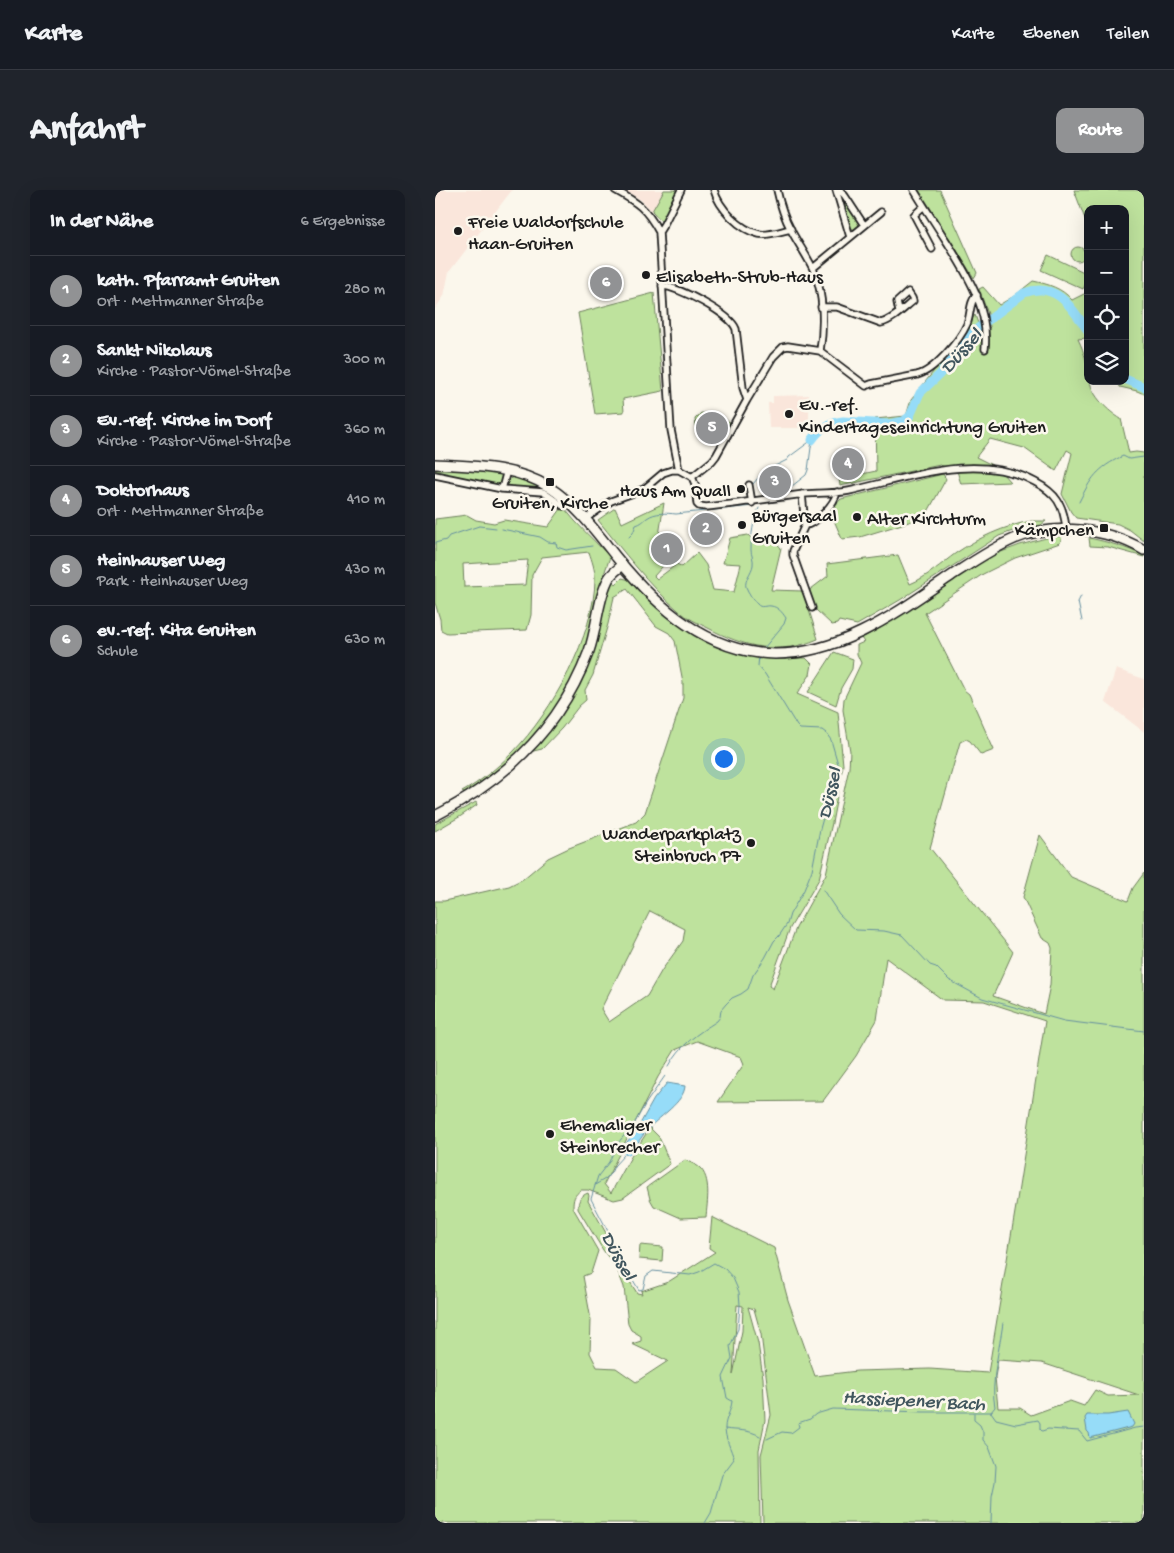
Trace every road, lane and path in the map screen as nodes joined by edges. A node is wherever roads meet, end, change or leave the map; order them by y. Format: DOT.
graph roads {
  1 [pos="615,190"];
  2 [pos="681,190"];
  3 [pos="714,190"];
  4 [pos="777,190"];
  5 [pos="838,190"];
  6 [pos="914,190"];
  7 [pos="924,206"];
  8 [pos="881,212"];
  9 [pos="865,225"];
  10 [pos="791,229"];
  11 [pos="659,232"];
  12 [pos="850,237"];
  13 [pos="932,249"];
  14 [pos="813,268"];
  15 [pos="662,286"];
  16 [pos="977,295"];
  17 [pos="821,307"];
  18 [pos="899,312"];
  19 [pos="985,350"];
  20 [pos="820,351"];
  21 [pos="747,400"];
  22 [pos="435,464"];
  23 [pos="507,470"];
  24 [pos="679,470"];
  25 [pos="435,475"];
  26 [pos="692,477"];
  27 [pos="749,485"];
  28 [pos="502,489"];
  29 [pos="837,492"];
  30 [pos="802,494"];
  31 [pos="752,502"];
  32 [pos="563,506"];
  33 [pos="585,519"];
  34 [pos="805,525"];
  35 [pos="1066,529"];
  36 [pos="1144,550"];
  37 [pos="623,565"];
  38 [pos="811,608"];
  39 [pos="435,816"];
  1 -- 11 [label="street"];
  2 -- 11 [label="street"];
  3 -- 10 [label="street"];
  4 -- 10 [label="street"];
  5 -- 9 [label="street"];
  5 -- 12 [label="street"];
  6 -- 7 [label="street"];
  7 -- 13 [label="street"];
  7 -- 16 [label="street"];
  8 -- 9 [label="street"];
  9 -- 12 [label="street"];
  10 -- 14 [label="street"];
  11 -- 15 [label="street"];
  12 -- 14 [label="street"];
  14 -- 17 [label="street"];
  15 -- 21 [label="street"];
  15 -- 24 [label="street"];
  16 -- 19 [label="street"];
  16 -- 20 [label="street"];
  17 -- 18 [label="street"];
  17 -- 20 [label="street"];
  20 -- 21 [label="street"];
  21 -- 26 [label="street"];
  22 -- 23 [label="main road"];
  23 -- 28 [label="street"];
  23 -- 33 [label="main road"];
  24 -- 26 [label="street"];
  24 -- 33 [label="street"];
  25 -- 28 [label="street"];
  26 -- 31 [label="street"];
  27 -- 31 [label="street"];
  28 -- 32 [label="street"];
  29 -- 30 [label="street"];
  29 -- 34 [label="street"];
  29 -- 35 [label="street"];
  30 -- 31 [label="street"];
  30 -- 34 [label="street"];
  33 -- 37 [label="main road"];
  34 -- 38 [label="street"];
  35 -- 36 [label="main road"];
  35 -- 37 [label="main road"];
  37 -- 39 [label="main road"];
}
